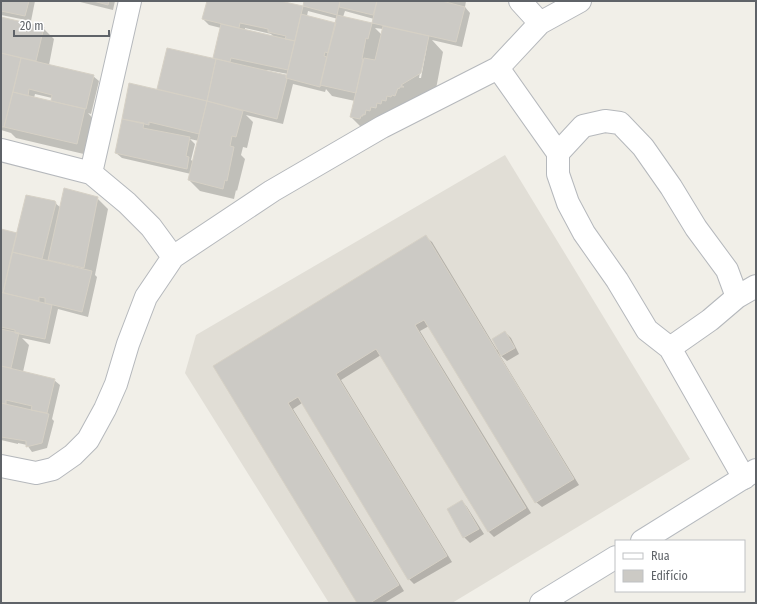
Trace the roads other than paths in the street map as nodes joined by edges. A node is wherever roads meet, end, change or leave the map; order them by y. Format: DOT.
graph roads {
  1 [pos="130,1"];
  2 [pos="520,1"];
  3 [pos="580,1"];
  4 [pos="540,24"];
  5 [pos="498,68"];
  6 [pos="1,150"];
  7 [pos="558,153"];
  8 [pos="91,173"];
  9 [pos="173,257"];
  10 [pos="756,286"];
  11 [pos="737,297"];
  12 [pos="670,348"];
  13 [pos="1,466"];
  14 [pos="750,474"];
  15 [pos="644,540"];
  16 [pos="615,558"];
  17 [pos="541,603"];
  1 -- 8 [label="street"];
  2 -- 4 [label="street"];
  3 -- 4 [label="street"];
  4 -- 5 [label="street"];
  5 -- 7 [label="street"];
  5 -- 9 [label="street"];
  6 -- 8 [label="street"];
  7 -- 11 [label="street"];
  7 -- 12 [label="street"];
  8 -- 9 [label="street"];
  9 -- 13 [label="street"];
  10 -- 11 [label="street"];
  11 -- 12 [label="street"];
  12 -- 14 [label="street"];
  14 -- 15 [label="street"];
  16 -- 17 [label="street"];
}
